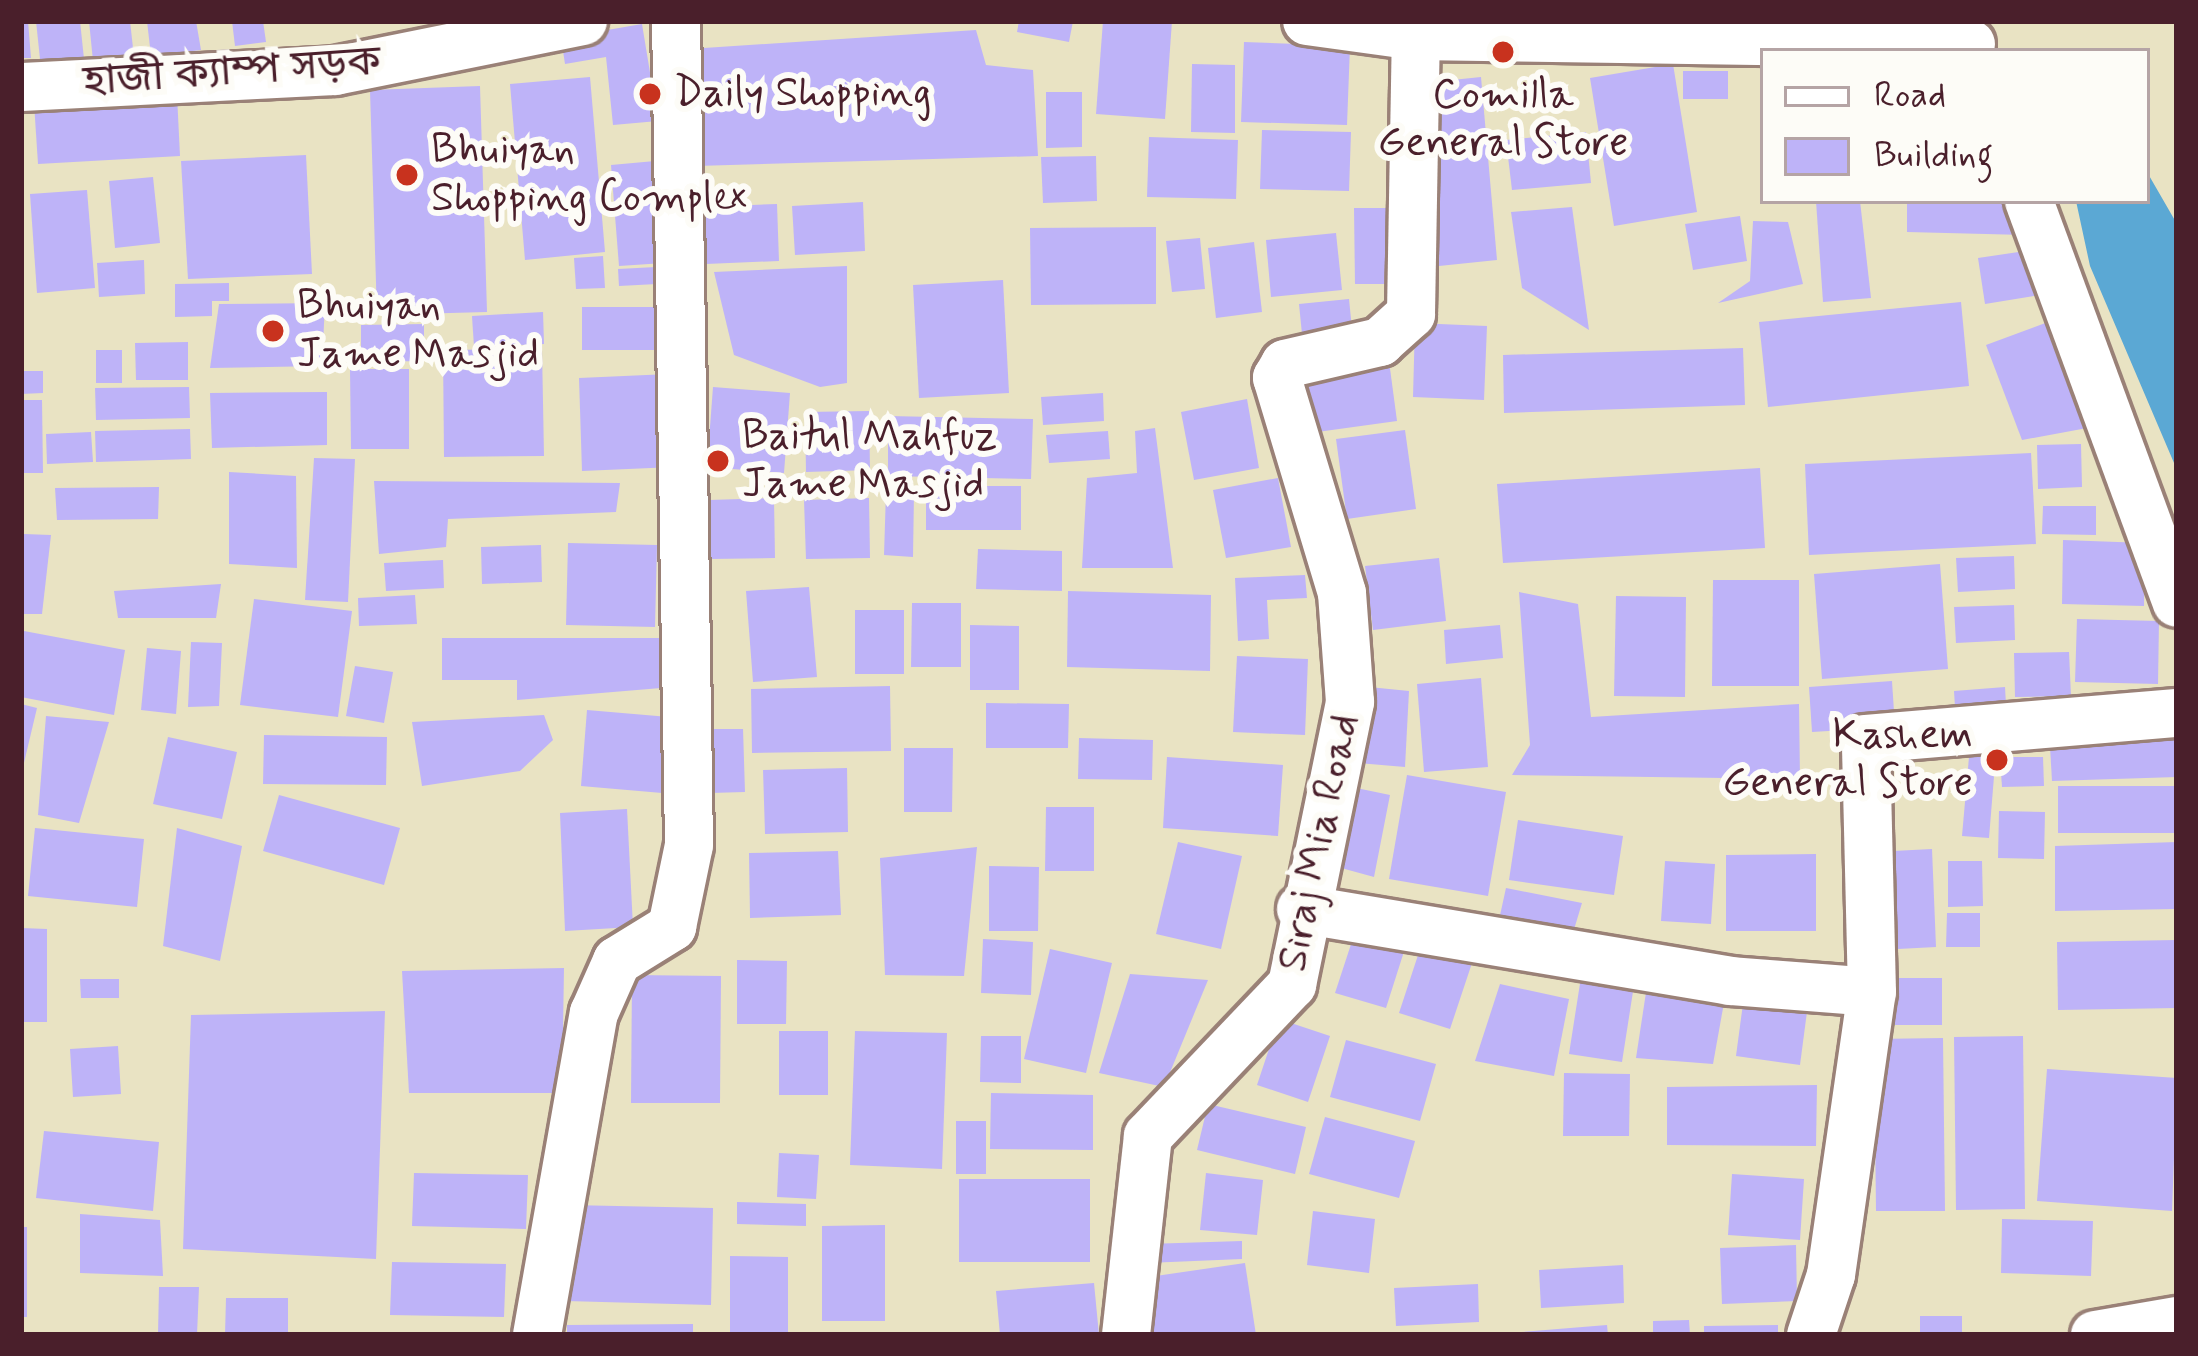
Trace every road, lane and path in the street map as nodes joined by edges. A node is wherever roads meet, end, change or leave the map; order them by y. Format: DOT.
graph roads {
  1 [pos="584,21"];
  2 [pos="676,21"];
  3 [pos="1307,21"];
  4 [pos="1416,36"];
  5 [pos="1968,39"];
  6 [pos="21,87"];
  7 [pos="2030,204"];
  8 [pos="2177,602"];
  9 [pos="2177,712"];
  10 [pos="1301,908"];
  11 [pos="1872,992"];
  12 [pos="2177,1321"];
  13 [pos="537,1335"];
  14 [pos="1126,1335"];
  15 [pos="1811,1335"];
  16 [pos="2095,1335"];
  1 -- 6 [label="street, হাজী ক্যাম্প সড়ক"];
  2 -- 13 [label="street"];
  3 -- 4 [label="street"];
  4 -- 5 [label="street"];
  4 -- 10 [label="street, Siraj Mia Road"];
  7 -- 8 [label="street"];
  9 -- 11 [label="street"];
  10 -- 11 [label="street"];
  10 -- 14 [label="street, Siraj Mia Road"];
  11 -- 15 [label="street"];
  12 -- 16 [label="street"];
}
